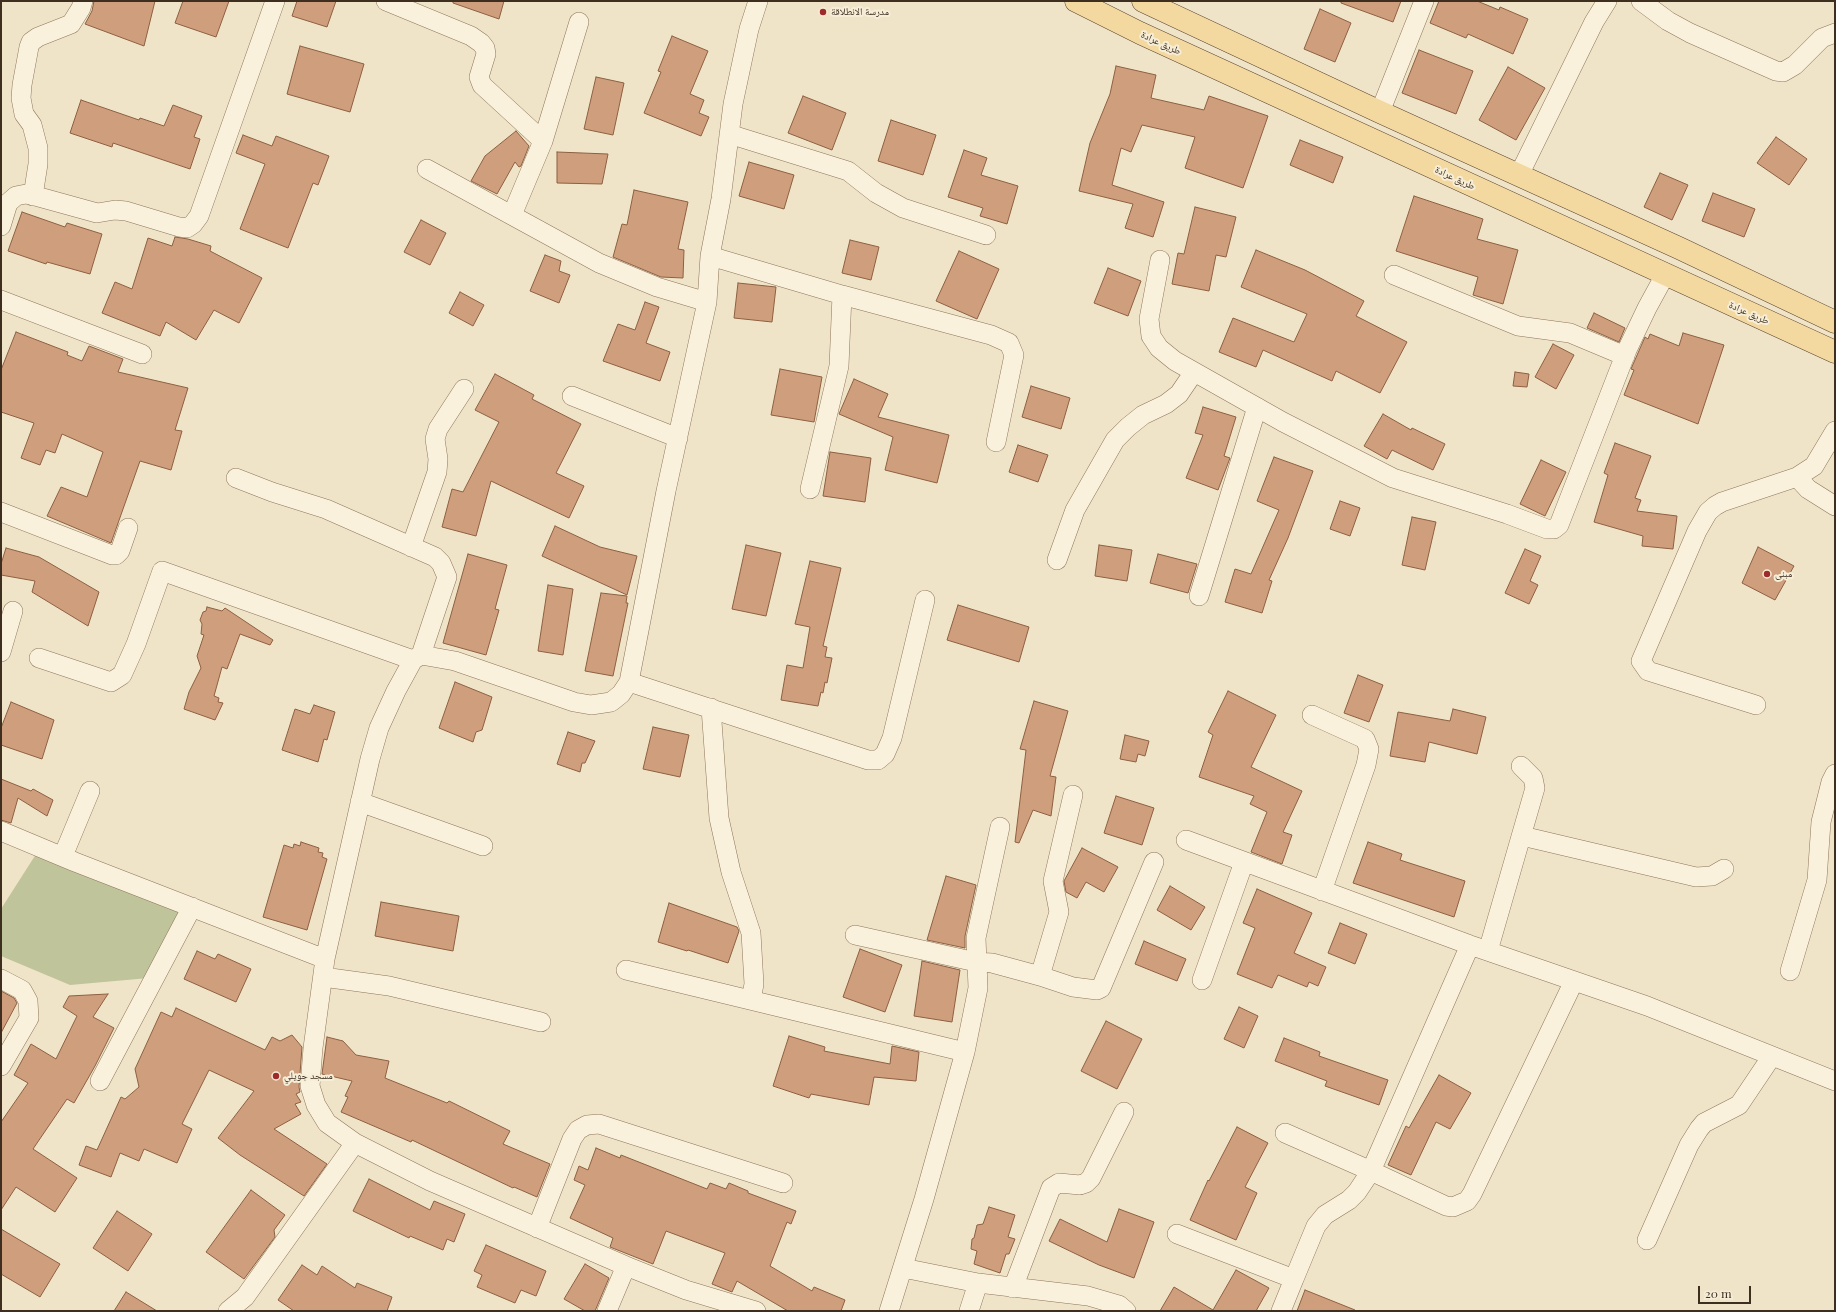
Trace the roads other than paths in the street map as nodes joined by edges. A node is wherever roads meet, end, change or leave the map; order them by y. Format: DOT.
graph roads {
  1 [pos="84,1"];
  2 [pos="275,1"];
  3 [pos="386,1"];
  4 [pos="758,1"];
  5 [pos="1076,1"];
  6 [pos="1143,1"];
  7 [pos="1424,1"];
  8 [pos="1607,1"];
  9 [pos="1641,1"];
  10 [pos="579,22"];
  11 [pos="1835,33"];
  12 [pos="1380,112"];
  13 [pos="729,134"];
  14 [pos="543,142"];
  15 [pos="427,169"];
  16 [pos="1519,175"];
  17 [pos="33,196"];
  18 [pos="512,215"];
  19 [pos="1,226"];
  20 [pos="986,235"];
  21 [pos="710,256"];
  22 [pos="1160,260"];
  23 [pos="1394,275"];
  24 [pos="1665,275"];
  25 [pos="842,295"];
  26 [pos="1,300"];
  27 [pos="707,302"];
  28 [pos="1834,319"];
  29 [pos="1835,352"];
  30 [pos="142,354"];
  31 [pos="1625,356"];
  32 [pos="1194,372"];
  33 [pos="464,389"];
  34 [pos="572,396"];
  35 [pos="1257,407"];
  36 [pos="1835,431"];
  37 [pos="678,438"];
  38 [pos="996,442"];
  39 [pos="1797,477"];
  40 [pos="236,478"];
  41 [pos="810,489"];
  42 [pos="1835,506"];
  43 [pos="1,512"];
  44 [pos="128,528"];
  45 [pos="411,547"];
  46 [pos="1057,560"];
  47 [pos="1199,596"];
  48 [pos="925,600"];
  49 [pos="13,611"];
  50 [pos="1,652"];
  51 [pos="39,658"];
  52 [pos="417,658"];
  53 [pos="629,682"];
  54 [pos="1756,705"];
  55 [pos="711,708"];
  56 [pos="1312,715"];
  57 [pos="1521,766"];
  58 [pos="1835,774"];
  59 [pos="90,791"];
  60 [pos="1073,795"];
  61 [pos="360,802"];
  62 [pos="1000,827"];
  63 [pos="1,831"];
  64 [pos="1522,836"];
  65 [pos="1186,840"];
  66 [pos="483,846"];
  67 [pos="63,856"];
  68 [pos="1154,862"];
  69 [pos="1244,862"];
  70 [pos="1724,869"];
  71 [pos="1322,891"];
  72 [pos="192,907"];
  73 [pos="855,935"];
  74 [pos="1470,945"];
  75 [pos="1488,951"];
  76 [pos="325,959"];
  77 [pos="976,962"];
  78 [pos="626,970"];
  79 [pos="1790,971"];
  80 [pos="1040,976"];
  81 [pos="322,977"];
  82 [pos="1,979"];
  83 [pos="1202,980"];
  84 [pos="1574,981"];
  85 [pos="751,1000"];
  86 [pos="541,1022"];
  87 [pos="965,1052"];
  88 [pos="1772,1056"];
  89 [pos="1,1066"];
  90 [pos="100,1081"];
  91 [pos="1835,1081"];
  92 [pos="1124,1112"];
  93 [pos="1285,1133"];
  94 [pos="355,1143"];
  95 [pos="1371,1170"];
  96 [pos="783,1183"];
  97 [pos="537,1228"];
  98 [pos="1177,1234"];
  99 [pos="1647,1240"];
  100 [pos="626,1266"];
  101 [pos="903,1268"];
  102 [pos="1294,1278"];
  103 [pos="978,1283"];
  104 [pos="1014,1288"];
  105 [pos="228,1311"];
  106 [pos="607,1311"];
  107 [pos="756,1311"];
  108 [pos="889,1311"];
  109 [pos="969,1311"];
  110 [pos="1126,1311"];
  111 [pos="1281,1311"];
  1 -- 17 [label="street"];
  2 -- 17 [label="street"];
  3 -- 14 [label="street"];
  4 -- 13 [label="street"];
  5 -- 24 [label="main road, طريق عرادة"];
  6 -- 12 [label="main road"];
  7 -- 12 [label="street"];
  8 -- 16 [label="street"];
  9 -- 11 [label="street"];
  10 -- 14 [label="street"];
  12 -- 16 [label="main road"];
  13 -- 20 [label="street"];
  13 -- 21 [label="street"];
  14 -- 18 [label="street"];
  15 -- 18 [label="street"];
  16 -- 28 [label="main road"];
  17 -- 19 [label="street"];
  18 -- 27 [label="street"];
  21 -- 25 [label="street"];
  21 -- 27 [label="street"];
  22 -- 32 [label="street"];
  23 -- 31 [label="street"];
  24 -- 29 [label="main road, طريق عرادة"];
  24 -- 31 [label="street"];
  25 -- 38 [label="street"];
  25 -- 41 [label="street"];
  26 -- 30 [label="street"];
  27 -- 37 [label="street"];
  31 -- 35 [label="street"];
  32 -- 35 [label="street"];
  32 -- 46 [label="street"];
  33 -- 45 [label="street"];
  34 -- 37 [label="street"];
  35 -- 47 [label="street"];
  36 -- 39 [label="street"];
  37 -- 53 [label="street"];
  39 -- 42 [label="street"];
  39 -- 54 [label="street"];
  40 -- 45 [label="street"];
  43 -- 44 [label="street"];
  45 -- 52 [label="street"];
  48 -- 55 [label="street"];
  49 -- 50 [label="street"];
  51 -- 52 [label="street"];
  52 -- 53 [label="street"];
  52 -- 61 [label="street"];
  53 -- 55 [label="street"];
  55 -- 85 [label="street"];
  56 -- 71 [label="street"];
  57 -- 64 [label="street"];
  58 -- 79 [label="street"];
  59 -- 67 [label="street"];
  60 -- 80 [label="street"];
  61 -- 66 [label="street"];
  61 -- 76 [label="street"];
  62 -- 77 [label="street"];
  63 -- 67 [label="street"];
  64 -- 70 [label="street"];
  64 -- 75 [label="street"];
  65 -- 69 [label="street"];
  67 -- 72 [label="street"];
  68 -- 80 [label="street"];
  69 -- 71 [label="street"];
  69 -- 83 [label="street"];
  71 -- 74 [label="street"];
  72 -- 76 [label="street"];
  72 -- 90 [label="street"];
  73 -- 77 [label="street"];
  74 -- 75 [label="street"];
  74 -- 95 [label="street"];
  75 -- 84 [label="street"];
  76 -- 81 [label="street"];
  77 -- 80 [label="street"];
  77 -- 87 [label="street"];
  78 -- 85 [label="street"];
  81 -- 86 [label="street"];
  81 -- 94 [label="street"];
  82 -- 89 [label="street"];
  84 -- 88 [label="street"];
  84 -- 95 [label="street"];
  85 -- 87 [label="street"];
  87 -- 101 [label="street"];
  88 -- 91 [label="street"];
  88 -- 99 [label="street"];
  92 -- 104 [label="street"];
  93 -- 95 [label="street"];
  94 -- 97 [label="street"];
  94 -- 105 [label="street"];
  95 -- 102 [label="street"];
  96 -- 97 [label="street"];
  97 -- 100 [label="street"];
  98 -- 102 [label="street"];
  100 -- 106 [label="street"];
  100 -- 107 [label="street"];
  101 -- 103 [label="street"];
  101 -- 108 [label="street"];
  102 -- 111 [label="street"];
  103 -- 104 [label="street"];
  103 -- 109 [label="street"];
  104 -- 110 [label="street"];
}
